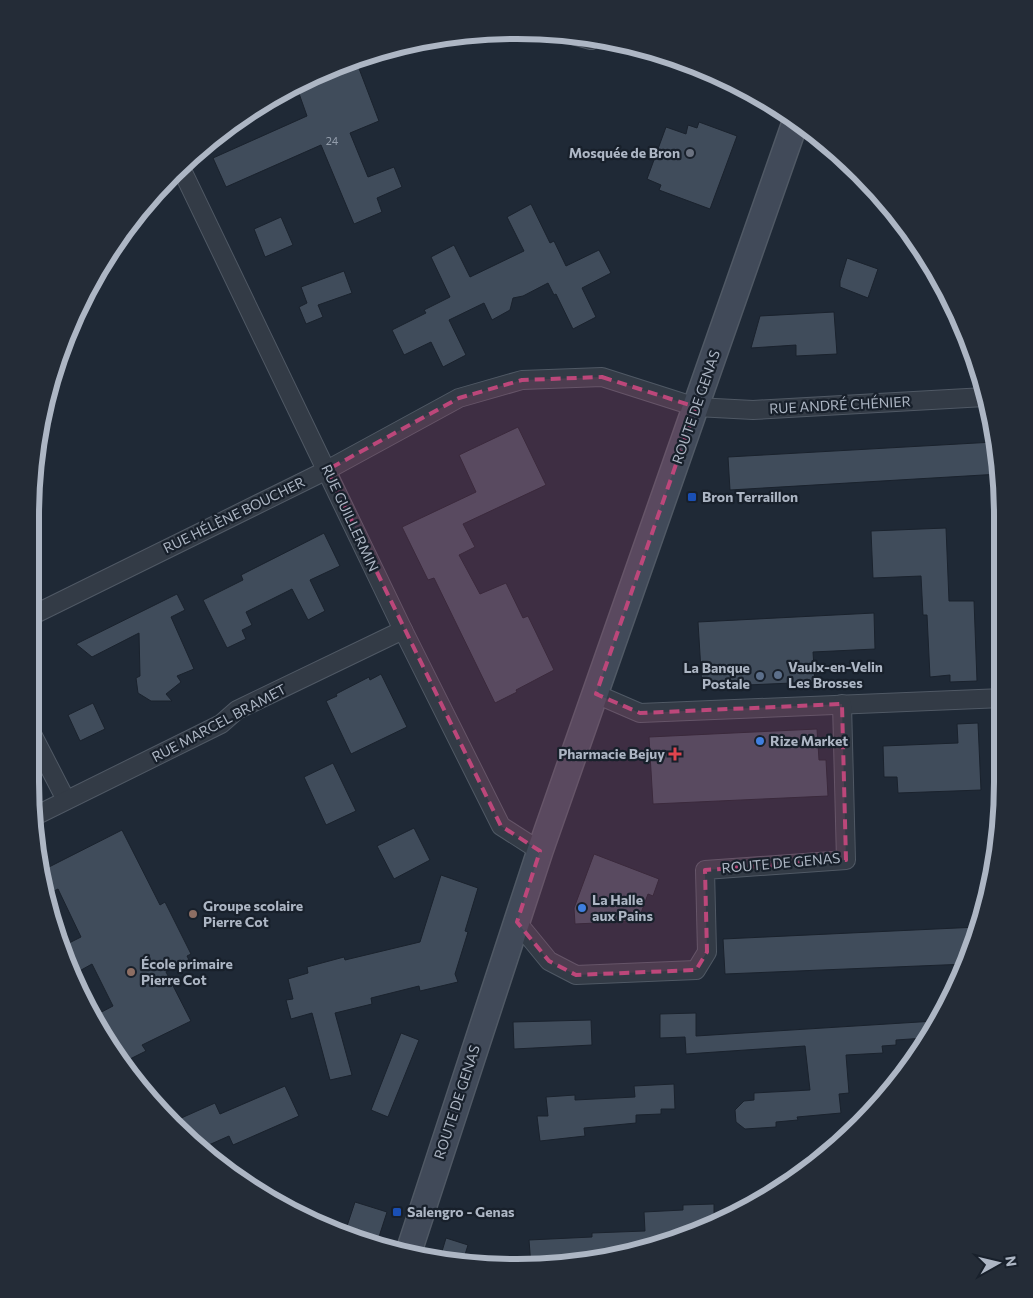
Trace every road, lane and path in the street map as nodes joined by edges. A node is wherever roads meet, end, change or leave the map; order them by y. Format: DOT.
graph roads {
  1 [pos="793,127"];
  2 [pos="184,174"];
  3 [pos="979,397"];
  4 [pos="696,407"];
  5 [pos="327,470"];
  6 [pos="39,612"];
  7 [pos="403,630"];
  8 [pos="596,694"];
  9 [pos="994,698"];
  10 [pos="842,704"];
  11 [pos="39,748"];
  12 [pos="66,800"];
  13 [pos="40,813"];
  14 [pos="540,851"];
  15 [pos="517,922"];
  16 [pos="410,1247"];
  1 -- 4 [label="main road, ROUTE DE GENAS"];
  2 -- 5 [label="street, RUE GUILLERMIN"];
  3 -- 4 [label="street, RUE ANDRÉ CHÉNIER"];
  4 -- 5 [label="street, RUE HÉLÈNE BOUCHER"];
  4 -- 8 [label="main road, ROUTE DE GENAS"];
  5 -- 6 [label="street, RUE HÉLÈNE BOUCHER"];
  5 -- 7 [label="street, RUE GUILLERMIN"];
  7 -- 12 [label="street, RUE MARCEL BRAMET"];
  7 -- 14 [label="street, RUE GUILLERMIN"];
  8 -- 10 [label="street"];
  8 -- 14 [label="main road, ROUTE DE GENAS"];
  9 -- 10 [label="street"];
  10 -- 15 [label="street, ROUTE DE GENAS"];
  11 -- 12 [label="street"];
  12 -- 13 [label="street, RUE MARCEL BRAMET"];
  14 -- 15 [label="main road, ROUTE DE GENAS"];
  15 -- 16 [label="main road, ROUTE DE GENAS"];
}
